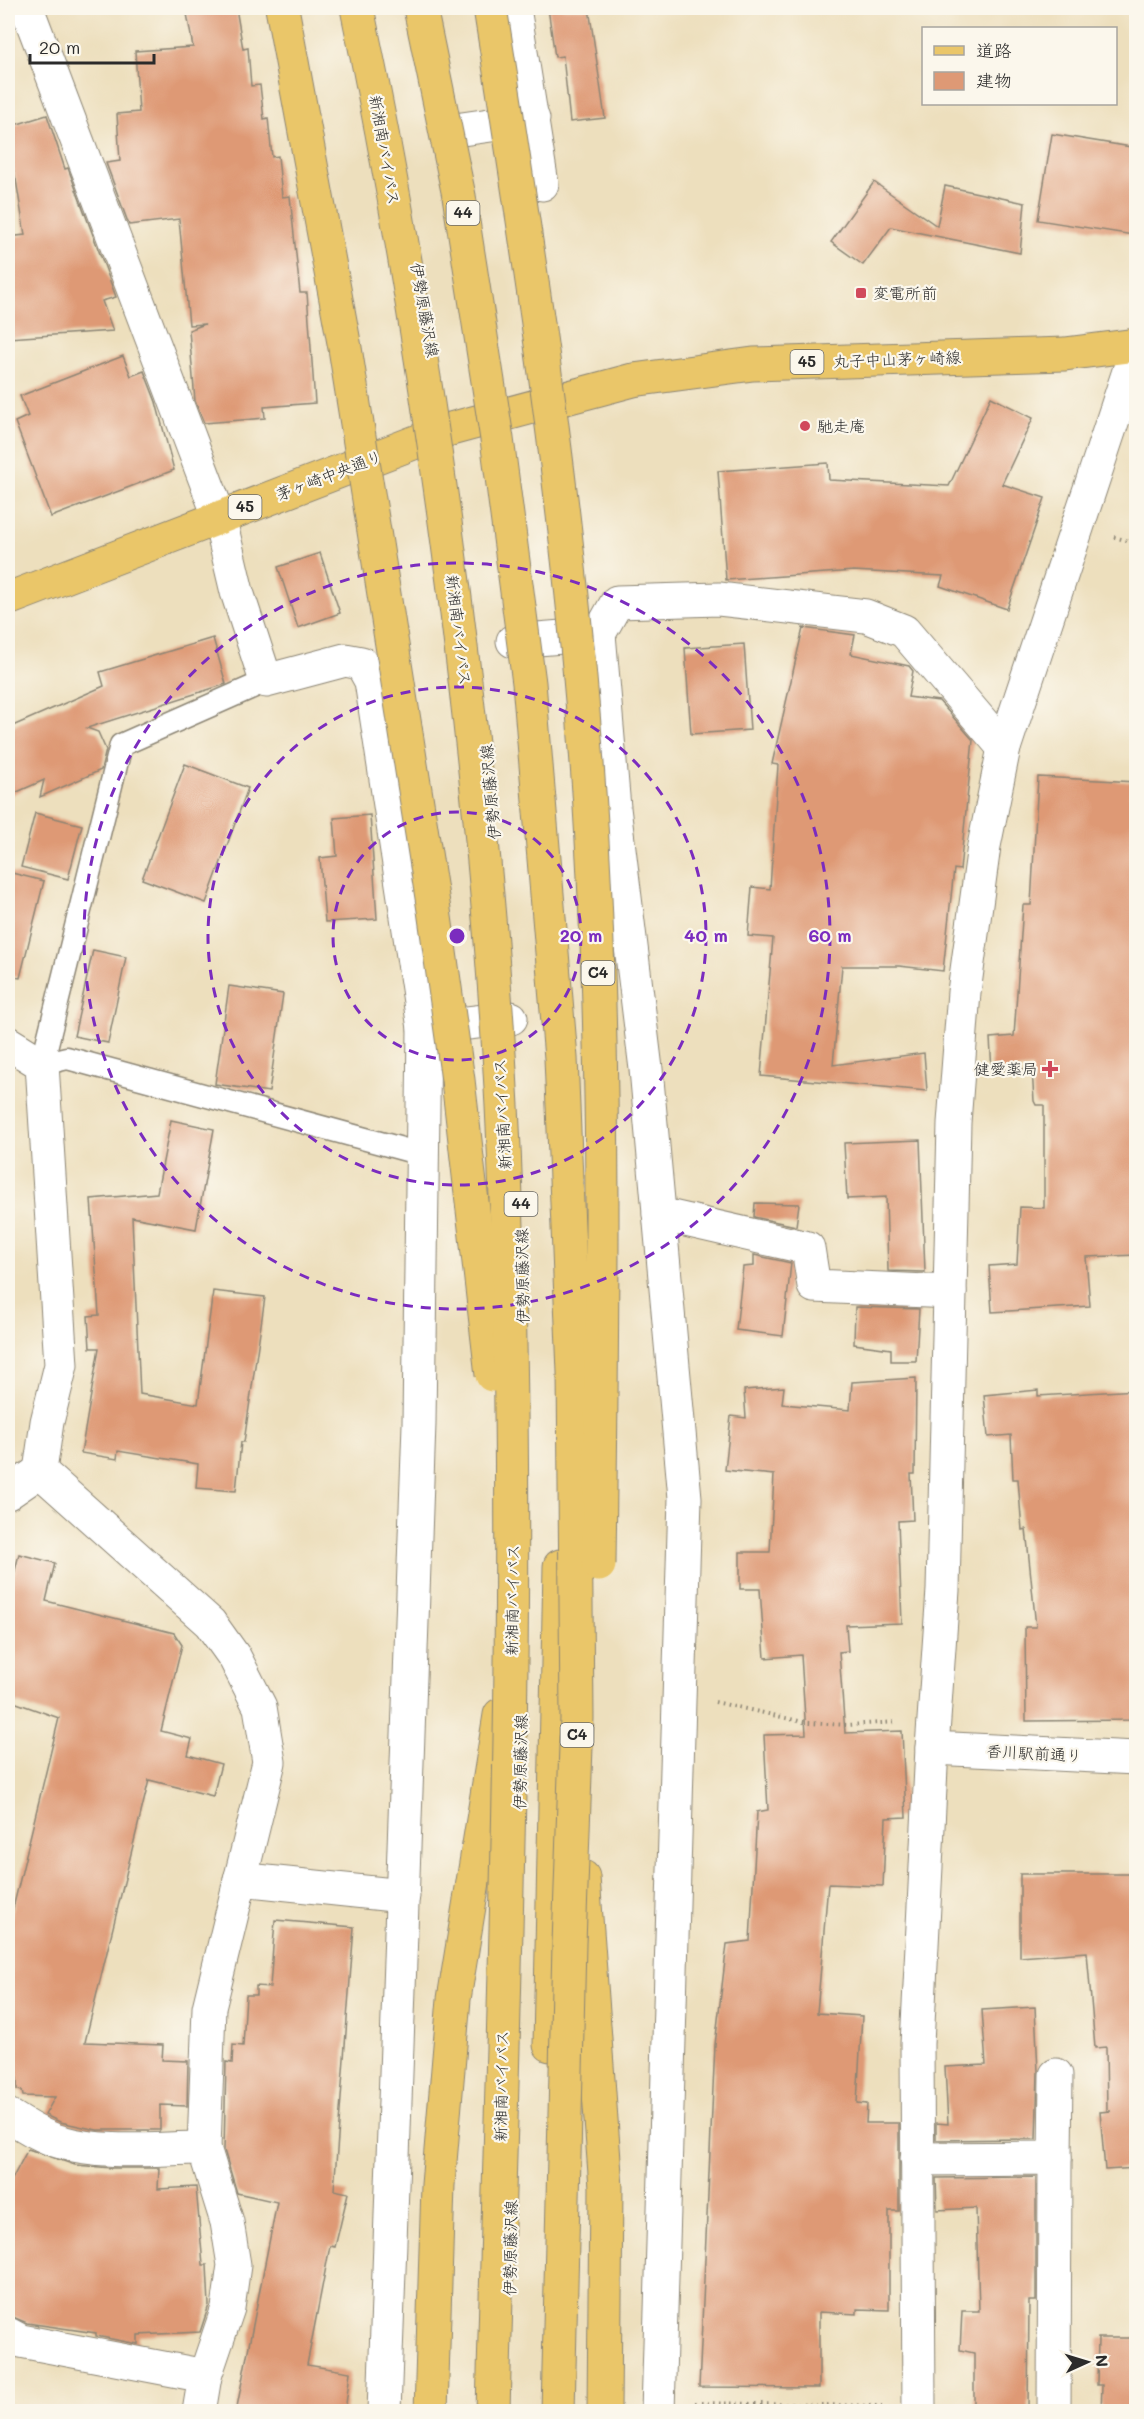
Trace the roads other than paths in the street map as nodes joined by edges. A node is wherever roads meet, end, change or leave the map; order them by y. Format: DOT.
graph roads {
  1 [pos="282,8"];
  2 [pos="357,8"];
  3 [pos="371,8"];
  4 [pos="420,8"];
  5 [pos="434,8"];
  6 [pos="490,8"];
  7 [pos="514,8"];
  8 [pos="23,25"];
  9 [pos="533,119"];
  10 [pos="455,130"];
  11 [pos="542,184"];
  12 [pos="1137,345"];
  13 [pos="1137,350"];
  14 [pos="484,419"];
  15 [pos="447,430"];
  16 [pos="219,516"];
  17 [pos="8,600"];
  18 [pos="598,634"];
  19 [pos="513,641"];
  20 [pos="266,681"];
  21 [pos="1004,748"];
  22 [pos="510,1018"];
  23 [pos="424,1028"];
  24 [pos="8,1043"];
  25 [pos="42,1064"];
  26 [pos="421,1154"];
  27 [pos="659,1214"];
  28 [pos="950,1292"];
  29 [pos="40,1471"];
  30 [pos="8,1493"];
  31 [pos="519,1567"];
  32 [pos="560,1573"];
  33 [pos="933,1734"];
  34 [pos="1137,1758"];
  35 [pos="240,1879"];
  36 [pos="403,1896"];
  37 [pos="569,1944"];
  38 [pos="1056,2075"];
  39 [pos="8,2115"];
  40 [pos="204,2148"];
  41 [pos="1055,2158"];
  42 [pos="917,2159"];
  43 [pos="8,2334"];
  44 [pos="205,2376"];
  45 [pos="658,2407"];
  46 [pos="919,2409"];
  47 [pos="199,2412"];
  48 [pos="384,2412"];
  49 [pos="431,2412"];
  50 [pos="493,2412"];
  51 [pos="506,2412"];
  52 [pos="542,2412"];
  53 [pos="558,2412"];
  54 [pos="604,2412"];
  55 [pos="1054,2412"];
  1 -- 31 [label="main road, bridge"];
  2 -- 31 [label="main road, 新湘南バイパス, bridge"];
  3 -- 15 [label="main road, 伊勢原藤沢線 / 44"];
  4 -- 37 [label="main road, C4, bridge"];
  5 -- 10 [label="main road, 伊勢原藤沢線 / 44"];
  6 -- 37 [label="main road, C4, bridge"];
  7 -- 9 [label="street"];
  8 -- 16 [label="street"];
  9 -- 10 [label="street"];
  9 -- 11 [label="street"];
  10 -- 14 [label="main road, 伊勢原藤沢線 / 44"];
  12 -- 14 [label="main road, 丸子中山茅ヶ崎線 / 45"];
  13 -- 21 [label="street"];
  14 -- 15 [label="main road, 茅ヶ崎中央通り / 45"];
  14 -- 19 [label="main road, 伊勢原藤沢線 / 44"];
  15 -- 16 [label="main road, 茅ヶ崎中央通り / 45"];
  15 -- 22 [label="main road, 伊勢原藤沢線 / 44"];
  16 -- 17 [label="main road, 茅ヶ崎中央通り / 45"];
  16 -- 20 [label="street"];
  18 -- 19 [label="street"];
  18 -- 21 [label="street"];
  18 -- 27 [label="street"];
  19 -- 32 [label="main road, 伊勢原藤沢線 / 44"];
  20 -- 23 [label="street"];
  20 -- 25 [label="lane"];
  21 -- 28 [label="street"];
  22 -- 23 [label="street"];
  22 -- 31 [label="main road, 伊勢原藤沢線 / 44"];
  23 -- 26 [label="street"];
  24 -- 25 [label="street"];
  25 -- 26 [label="lane"];
  25 -- 29 [label="street"];
  26 -- 36 [label="street"];
  27 -- 28 [label="street"];
  27 -- 45 [label="street"];
  28 -- 33 [label="street"];
  29 -- 30 [label="street"];
  29 -- 35 [label="street"];
  31 -- 49 [label="main road"];
  31 -- 50 [label="main road, 新湘南バイパス, bridge"];
  31 -- 51 [label="main road, 伊勢原藤沢線 / 44"];
  32 -- 52 [label="main road, 伊勢原藤沢線 / 44"];
  32 -- 54 [label="main road"];
  33 -- 34 [label="street, 香川駅前通り"];
  33 -- 42 [label="street"];
  35 -- 36 [label="street"];
  35 -- 40 [label="street"];
  36 -- 48 [label="street"];
  37 -- 53 [label="main road, C4, bridge"];
  38 -- 41 [label="street"];
  39 -- 40 [label="street"];
  40 -- 44 [label="street"];
  41 -- 42 [label="street"];
  41 -- 55 [label="street"];
  42 -- 46 [label="street"];
  43 -- 44 [label="street"];
  44 -- 47 [label="street"];
}
